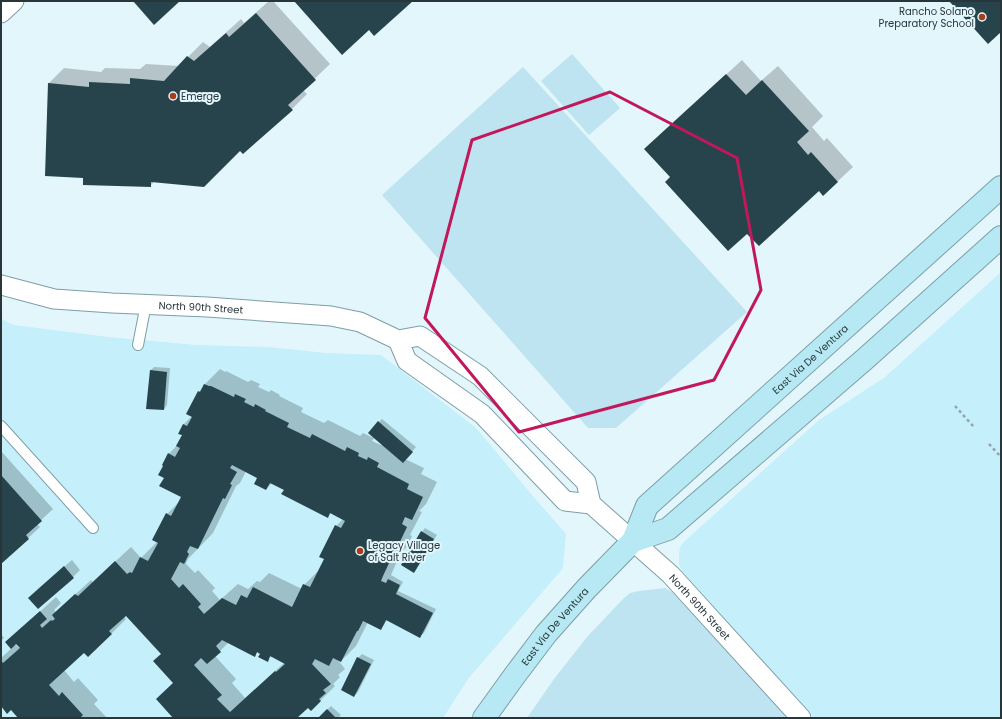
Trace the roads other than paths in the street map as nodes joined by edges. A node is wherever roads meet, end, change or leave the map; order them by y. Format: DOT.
graph roads {
  1 [pos="14,1"];
  2 [pos="1,13"];
  3 [pos="1001,187"];
  4 [pos="1001,237"];
  5 [pos="1,285"];
  6 [pos="146,304"];
  7 [pos="398,340"];
  8 [pos="138,345"];
  9 [pos="1,426"];
  10 [pos="591,504"];
  11 [pos="93,528"];
  12 [pos="633,541"];
  13 [pos="484,718"];
  14 [pos="801,718"];
  1 -- 2 [label="street"];
  3 -- 12 [label="main road, East Via De Ventura"];
  4 -- 12 [label="main road, East Via De Ventura"];
  5 -- 6 [label="street, North 90th Street"];
  6 -- 7 [label="street, North 90th Street"];
  6 -- 8 [label="lane"];
  7 -- 10 [label="street"];
  7 -- 10 [label="street"];
  9 -- 11 [label="lane"];
  10 -- 12 [label="street, North 90th Street"];
  12 -- 13 [label="main road, East Via De Ventura"];
  12 -- 14 [label="street, North 90th Street"];
}
